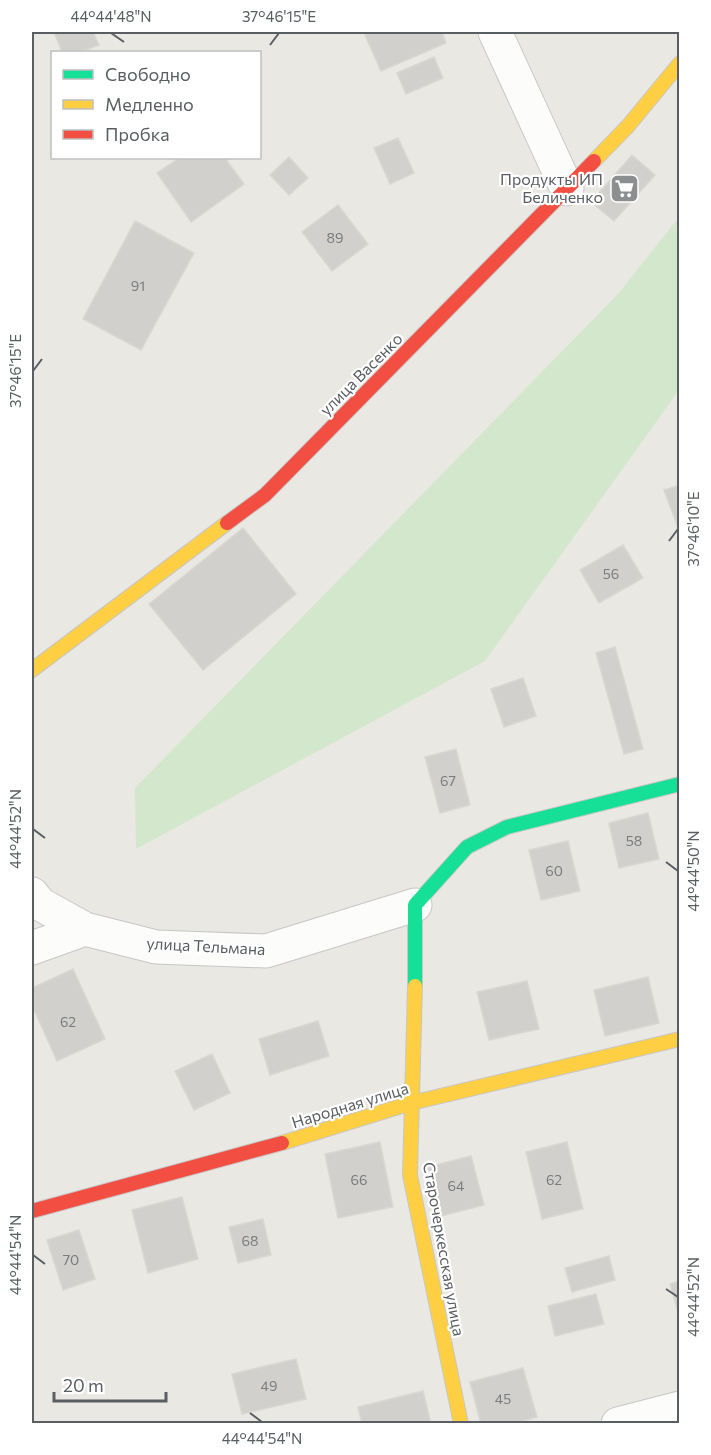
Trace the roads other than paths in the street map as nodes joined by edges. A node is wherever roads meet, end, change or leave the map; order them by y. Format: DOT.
graph roads {
  1 [pos="495,32"];
  2 [pos="680,63"];
  3 [pos="567,189"];
  4 [pos="32,670"];
  5 [pos="680,784"];
  6 [pos="32,894"];
  7 [pos="415,905"];
  8 [pos="86,929"];
  9 [pos="32,948"];
  10 [pos="680,1039"];
  11 [pos="411,1103"];
  12 [pos="32,1211"];
  13 [pos="680,1408"];
  14 [pos="460,1424"];
  15 [pos="618,1424"];
  1 -- 3 [label="street"];
  2 -- 3 [label="street, улица Васенко"];
  3 -- 4 [label="street, улица Васенко"];
  5 -- 7 [label="street"];
  6 -- 8 [label="street, улица Тельмана"];
  7 -- 8 [label="street, улица Тельмана"];
  7 -- 11 [label="street, Старочеркесская улица"];
  8 -- 9 [label="street"];
  10 -- 11 [label="street, Народная улица"];
  11 -- 12 [label="street, Народная улица"];
  11 -- 14 [label="street, Старочеркесская улица"];
  13 -- 15 [label="street"];
}
